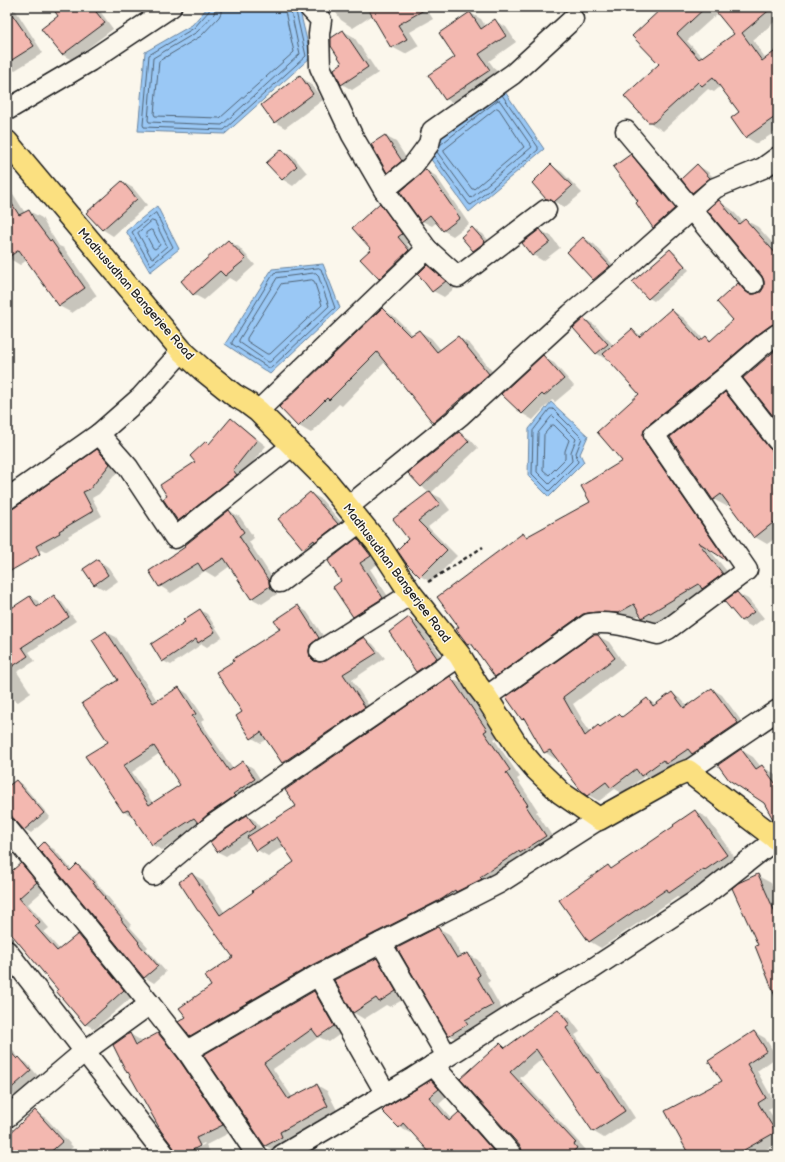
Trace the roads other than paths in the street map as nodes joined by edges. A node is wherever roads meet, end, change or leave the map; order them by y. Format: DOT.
graph roads {
  1 [pos="172,7"];
  2 [pos="309,7"];
  3 [pos="573,19"];
  4 [pos="7,110"];
  5 [pos="626,132"];
  6 [pos="7,142"];
  7 [pos="778,156"];
  8 [pos="384,190"];
  9 [pos="546,210"];
  10 [pos="691,210"];
  11 [pos="427,249"];
  12 [pos="753,283"];
  13 [pos="778,334"];
  14 [pos="182,351"];
  15 [pos="727,376"];
  16 [pos="258,411"];
  17 [pos="99,434"];
  18 [pos="778,441"];
  19 [pos="293,446"];
  20 [pos="7,499"];
  21 [pos="354,514"];
  22 [pos="280,582"];
  23 [pos="411,594"];
  24 [pos="320,651"];
  25 [pos="460,656"];
  26 [pos="486,697"];
  27 [pos="778,710"];
  28 [pos="688,771"];
  29 [pos="599,819"];
  30 [pos="8,829"];
  31 [pos="777,840"];
  32 [pos="153,875"];
  33 [pos="381,943"];
  34 [pos="7,951"];
  35 [pos="318,975"];
  36 [pos="150,1004"];
  37 [pos="85,1051"];
  38 [pos="187,1051"];
  39 [pos="440,1060"];
  40 [pos="386,1094"];
  41 [pos="7,1117"];
  42 [pos="165,1155"];
  43 [pos="257,1155"];
  44 [pos="282,1155"];
  45 [pos="512,1155"];
  1 -- 4 [label="street"];
  2 -- 8 [label="street"];
  3 -- 8 [label="street"];
  5 -- 10 [label="street"];
  6 -- 14 [label="main road, Madhusudhan Bangerjee Road"];
  7 -- 10 [label="street"];
  8 -- 11 [label="street"];
  9 -- 11 [label="street"];
  10 -- 12 [label="street"];
  10 -- 21 [label="street"];
  11 -- 16 [label="street"];
  13 -- 15 [label="street"];
  14 -- 16 [label="main road, Madhusudhan Bangerjee Road"];
  14 -- 17 [label="street"];
  15 -- 18 [label="street"];
  15 -- 26 [label="street"];
  16 -- 19 [label="main road, Madhusudhan Bangerjee Road"];
  17 -- 19 [label="street"];
  17 -- 20 [label="street"];
  19 -- 21 [label="main road, Madhusudhan Bangerjee Road"];
  21 -- 22 [label="street"];
  21 -- 23 [label="main road, Madhusudhan Bangerjee Road"];
  23 -- 24 [label="street"];
  23 -- 25 [label="main road, Madhusudhan Bangerjee Road"];
  25 -- 26 [label="main road, Madhusudhan Bangerjee Road"];
  25 -- 32 [label="street"];
  26 -- 29 [label="main road, Madhusudhan Bangerjee Road"];
  27 -- 28 [label="street"];
  28 -- 29 [label="main road"];
  28 -- 31 [label="main road"];
  29 -- 33 [label="street"];
  30 -- 36 [label="street"];
  31 -- 39 [label="street"];
  33 -- 35 [label="street"];
  33 -- 39 [label="street"];
  34 -- 37 [label="street"];
  35 -- 38 [label="street"];
  35 -- 40 [label="street"];
  36 -- 37 [label="street"];
  36 -- 38 [label="street"];
  37 -- 41 [label="street"];
  37 -- 42 [label="street"];
  38 -- 43 [label="street"];
  39 -- 40 [label="street"];
  39 -- 45 [label="street"];
  40 -- 44 [label="street"];
}
